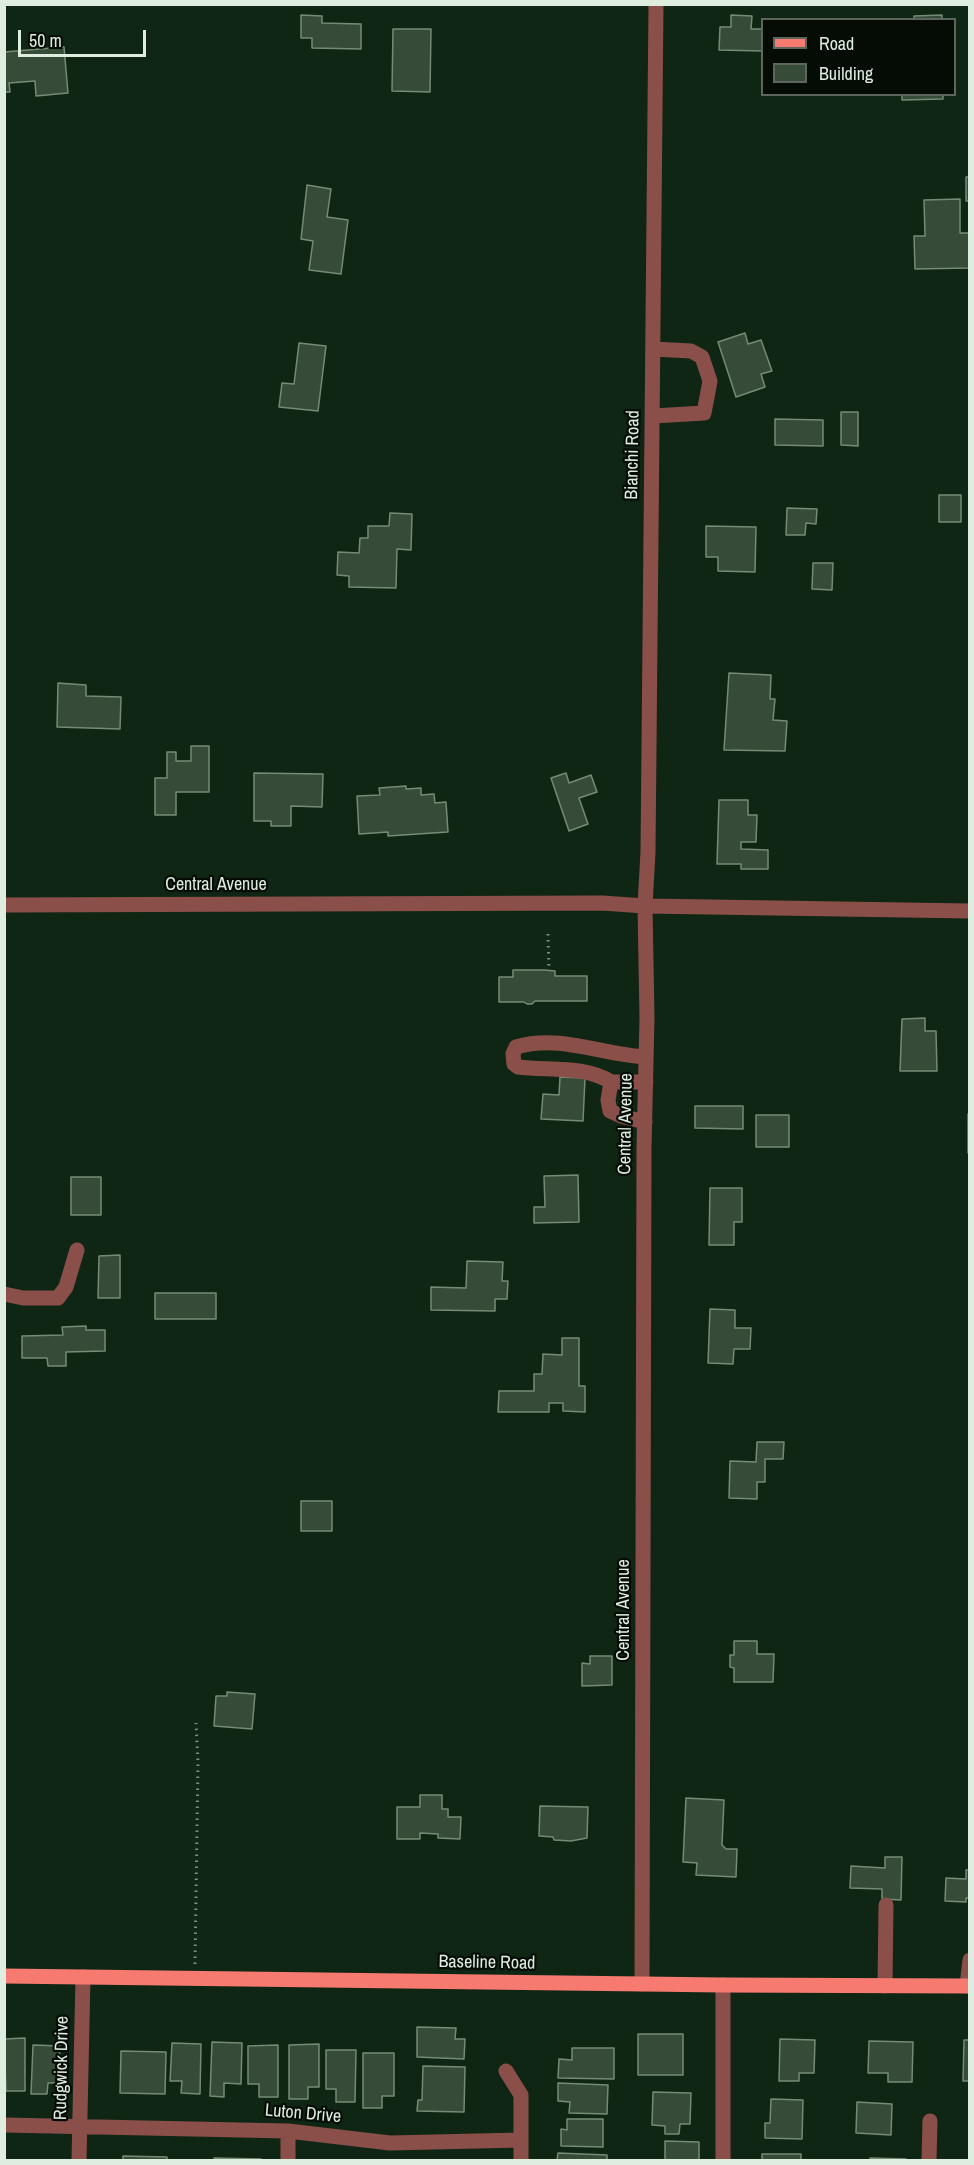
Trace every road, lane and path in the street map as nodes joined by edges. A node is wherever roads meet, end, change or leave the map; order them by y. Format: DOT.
graph roads {
  1 [pos="656,4"];
  2 [pos="653,349"];
  3 [pos="653,416"];
  4 [pos="4,905"];
  5 [pos="645,906"];
  6 [pos="969,911"];
  7 [pos="548,934"];
  8 [pos="549,971"];
  9 [pos="646,1057"];
  10 [pos="611,1082"];
  11 [pos="645,1082"];
  12 [pos="645,1122"];
  13 [pos="77,1250"];
  14 [pos="4,1294"];
  15 [pos="196,1723"];
  16 [pos="886,1905"];
  17 [pos="969,1960"];
  18 [pos="4,1976"];
  19 [pos="83,1977"];
  20 [pos="195,1978"];
  21 [pos="642,1984"];
  22 [pos="723,1985"];
  23 [pos="885,1986"];
  24 [pos="968,1986"];
  25 [pos="506,2071"];
  26 [pos="930,2121"];
  27 [pos="4,2125"];
  28 [pos="80,2126"];
  29 [pos="288,2131"];
  30 [pos="521,2140"];
  31 [pos="79,2160"];
  32 [pos="288,2160"];
  33 [pos="521,2160"];
  34 [pos="723,2160"];
  35 [pos="929,2160"];
  1 -- 2 [label="street, Bianchi Road"];
  2 -- 3 [label="street, Bianchi Road"];
  2 -- 3 [label="street"];
  3 -- 5 [label="street, Bianchi Road"];
  4 -- 5 [label="street, Central Avenue"];
  5 -- 6 [label="street"];
  5 -- 9 [label="street, Central Avenue"];
  7 -- 8 [label="path"];
  9 -- 10 [label="street"];
  9 -- 11 [label="street, Central Avenue"];
  10 -- 11 [label="street"];
  10 -- 12 [label="street"];
  11 -- 12 [label="street, Central Avenue"];
  12 -- 21 [label="street, Central Avenue"];
  13 -- 14 [label="street"];
  15 -- 20 [label="path"];
  16 -- 23 [label="street"];
  17 -- 24 [label="street"];
  18 -- 19 [label="main road, Baseline Road"];
  19 -- 20 [label="main road, Baseline Road"];
  19 -- 28 [label="street, Rudgwick Drive"];
  20 -- 21 [label="main road, Baseline Road"];
  21 -- 22 [label="main road, Baseline Road"];
  22 -- 23 [label="main road, Baseline Road"];
  22 -- 34 [label="street"];
  23 -- 24 [label="main road, Baseline Road"];
  25 -- 30 [label="street"];
  26 -- 35 [label="street"];
  27 -- 28 [label="street, Luton Drive"];
  28 -- 29 [label="street, Luton Drive"];
  28 -- 31 [label="street, Rudgwick Drive"];
  29 -- 30 [label="street, Luton Drive"];
  29 -- 32 [label="street"];
  30 -- 33 [label="street"];
}
